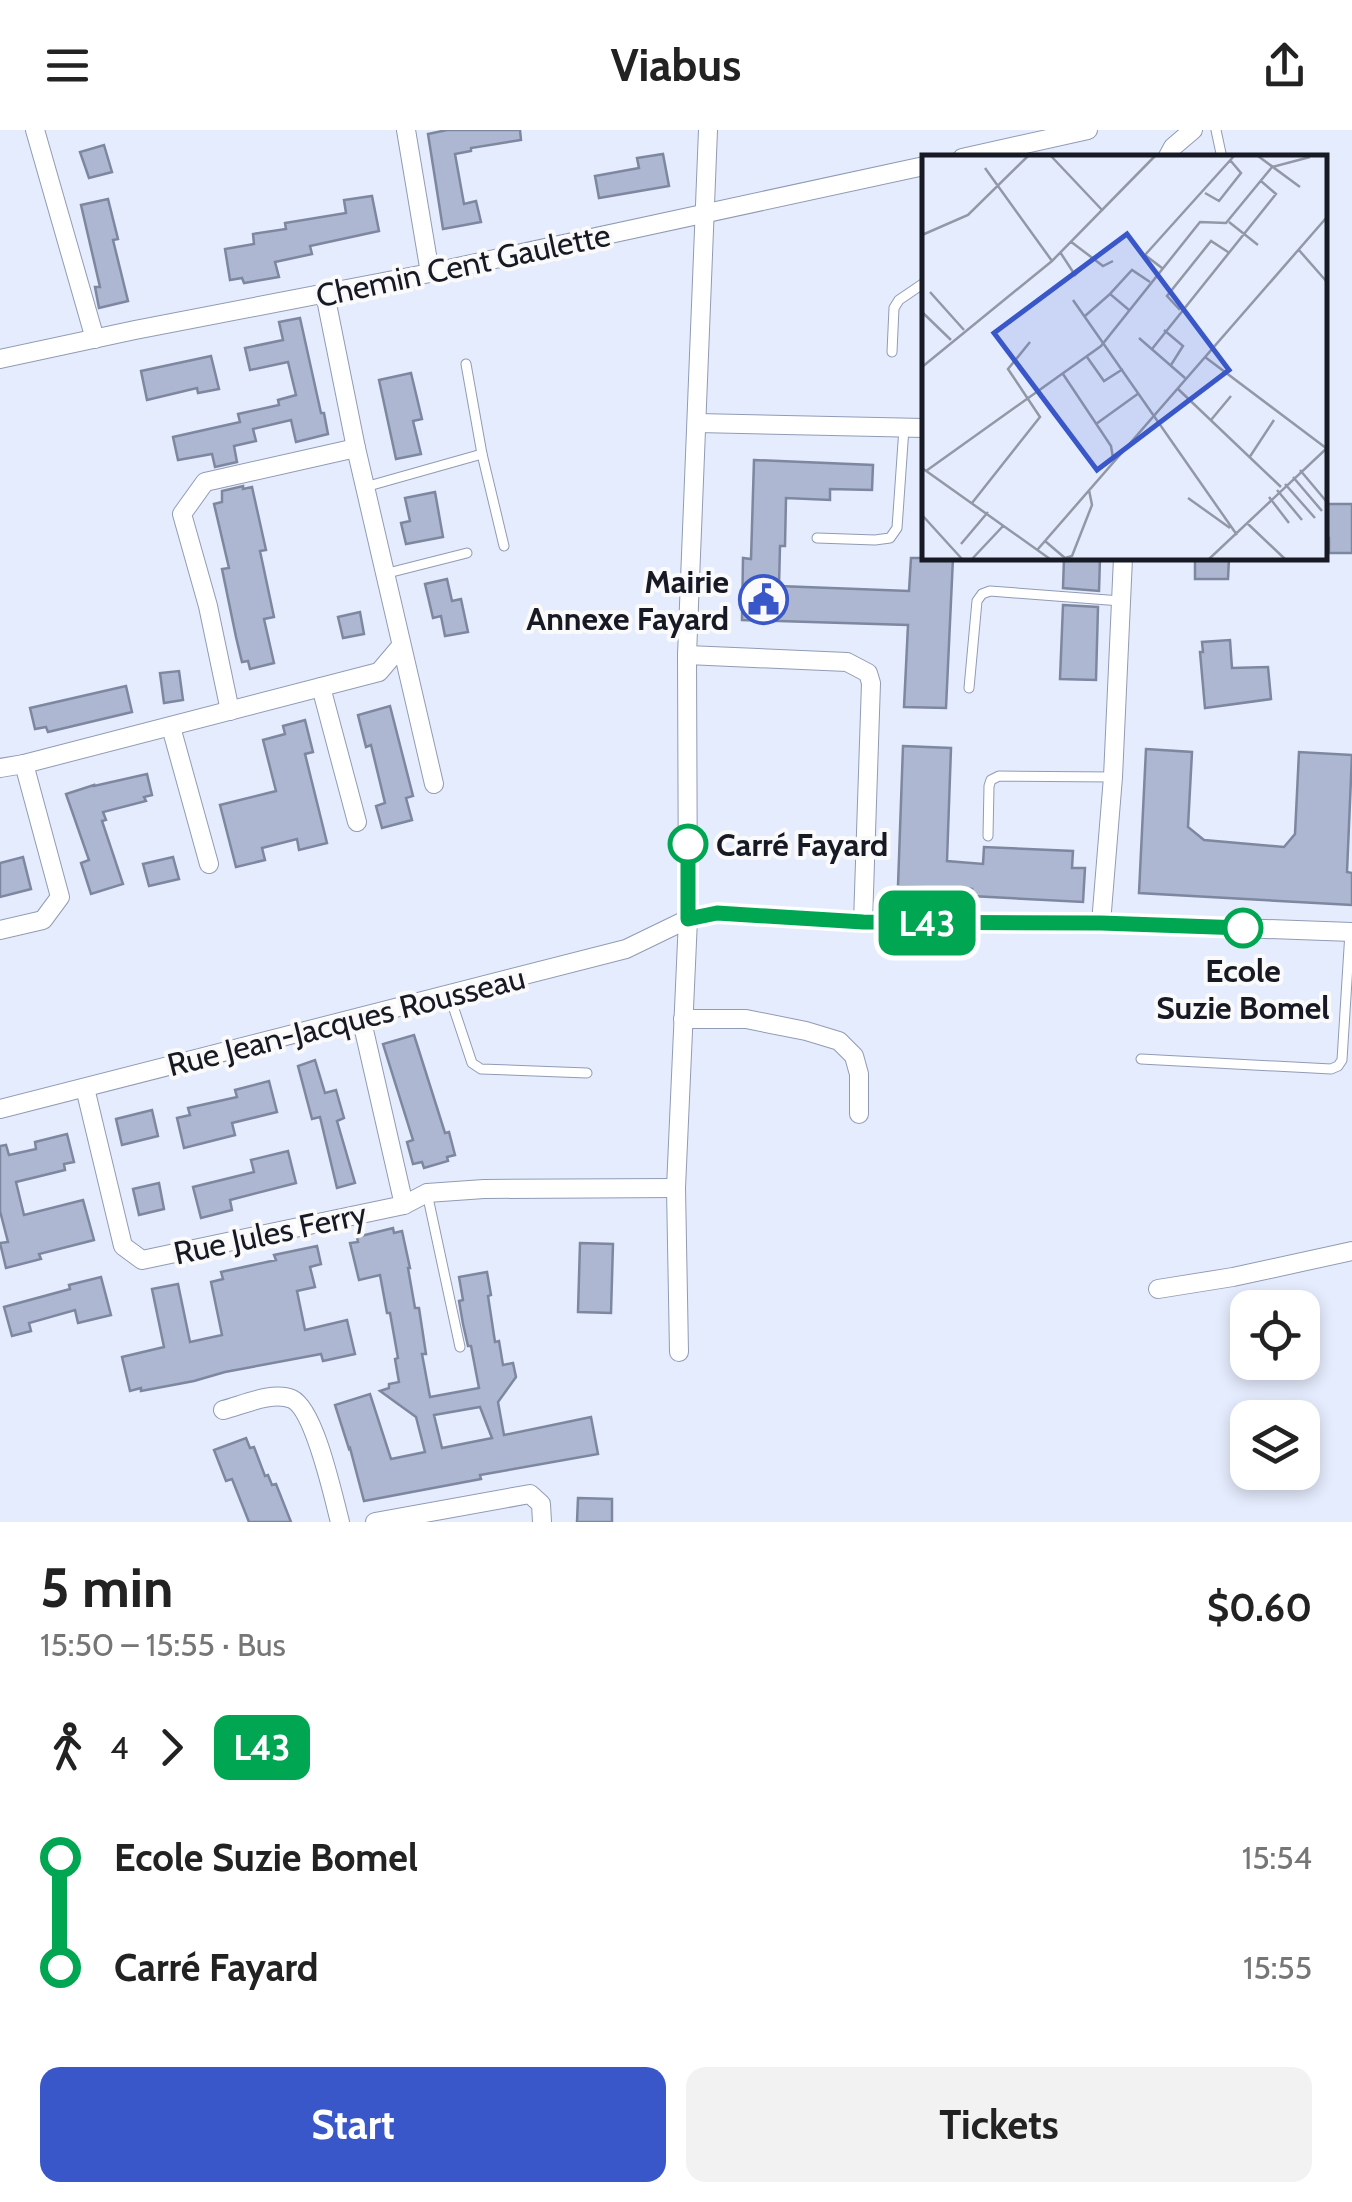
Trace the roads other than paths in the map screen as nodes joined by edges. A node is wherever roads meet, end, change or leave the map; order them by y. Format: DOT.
graph roads {
  1 [pos="35,130"];
  2 [pos="406,130"];
  3 [pos="708,130"];
  4 [pos="1088,130"];
  5 [pos="1194,130"];
  6 [pos="1216,130"];
  7 [pos="976,155"];
  8 [pos="1168,155"];
  9 [pos="1221,155"];
  10 [pos="922,166"];
  11 [pos="704,214"];
  12 [pos="430,273"];
  13 [pos="922,284"];
  14 [pos="326,294"];
  15 [pos="94,339"];
  16 [pos="892,352"];
  17 [pos="0,359"];
  18 [pos="466,364"];
  19 [pos="698,423"];
  20 [pos="904,428"];
  21 [pos="922,428"];
  22 [pos="356,448"];
  23 [pos="482,454"];
  24 [pos="364,487"];
  25 [pos="818,538"];
  26 [pos="504,546"];
  27 [pos="467,553"];
  28 [pos="1123,560"];
  29 [pos="384,574"];
  30 [pos="1121,601"];
  31 [pos="401,646"];
  32 [pos="688,655"];
  33 [pos="321,687"];
  34 [pos="969,688"];
  35 [pos="230,711"];
  36 [pos="172,726"];
  37 [pos="24,764"];
  38 [pos="0,768"];
  39 [pos="1112,777"];
  40 [pos="434,784"];
  41 [pos="357,822"];
  42 [pos="988,836"];
  43 [pos="209,864"];
  44 [pos="688,919"];
  45 [pos="863,922"];
  46 [pos="1101,923"];
  47 [pos="0,930"];
  48 [pos="1351,932"];
  49 [pos="450,994"];
  50 [pos="361,1017"];
  51 [pos="684,1018"];
  52 [pos="1141,1059"];
  53 [pos="587,1073"];
  54 [pos="85,1088"];
  55 [pos="0,1109"];
  56 [pos="859,1114"];
  57 [pos="676,1188"];
  58 [pos="428,1194"];
  59 [pos="404,1205"];
  60 [pos="1352,1251"];
  61 [pos="1158,1289"];
  62 [pos="460,1347"];
  63 [pos="679,1352"];
  64 [pos="223,1410"];
  65 [pos="340,1522"];
  66 [pos="375,1522"];
  67 [pos="542,1522"];
  1 -- 15 [label="street"];
  2 -- 12 [label="street"];
  3 -- 11 [label="street"];
  4 -- 7 [label="street"];
  5 -- 8 [label="street"];
  6 -- 9 [label="lane"];
  10 -- 11 [label="street, Chemin Cent Gaulette"];
  11 -- 12 [label="street, Chemin Cent Gaulette"];
  11 -- 19 [label="street"];
  12 -- 14 [label="street, Chemin Cent Gaulette"];
  13 -- 16 [label="lane"];
  14 -- 15 [label="street, Chemin Cent Gaulette"];
  14 -- 22 [label="street"];
  15 -- 17 [label="street, Chemin Cent Gaulette"];
  18 -- 23 [label="lane"];
  19 -- 20 [label="street"];
  19 -- 32 [label="street"];
  20 -- 21 [label="street"];
  20 -- 25 [label="lane"];
  22 -- 24 [label="street"];
  22 -- 35 [label="street"];
  23 -- 24 [label="lane"];
  23 -- 26 [label="lane"];
  24 -- 29 [label="street"];
  27 -- 29 [label="lane"];
  28 -- 30 [label="street"];
  29 -- 31 [label="street"];
  30 -- 34 [label="lane"];
  30 -- 39 [label="street"];
  31 -- 33 [label="street"];
  31 -- 40 [label="street"];
  32 -- 44 [label="street"];
  32 -- 45 [label="street"];
  33 -- 35 [label="street"];
  33 -- 41 [label="street"];
  35 -- 36 [label="street"];
  36 -- 37 [label="street"];
  36 -- 43 [label="street"];
  37 -- 38 [label="street"];
  37 -- 47 [label="street"];
  39 -- 42 [label="lane"];
  39 -- 46 [label="street"];
  44 -- 45 [label="street"];
  44 -- 49 [label="street, Rue Jean-Jacques Rousseau"];
  44 -- 51 [label="street"];
  45 -- 46 [label="street"];
  46 -- 48 [label="street"];
  48 -- 52 [label="lane"];
  49 -- 50 [label="street, Rue Jean-Jacques Rousseau"];
  49 -- 53 [label="lane"];
  50 -- 54 [label="street, Rue Jean-Jacques Rousseau"];
  50 -- 59 [label="street, Rue Jules Ferry"];
  51 -- 56 [label="street"];
  51 -- 57 [label="street"];
  54 -- 55 [label="street, Rue Jean-Jacques Rousseau"];
  54 -- 59 [label="street, Rue Jules Ferry"];
  57 -- 58 [label="street, Rue Jules Ferry"];
  57 -- 63 [label="street"];
  58 -- 59 [label="street, Rue Jules Ferry"];
  58 -- 62 [label="lane"];
  60 -- 61 [label="street"];
  64 -- 65 [label="street"];
  66 -- 67 [label="street"];
}
